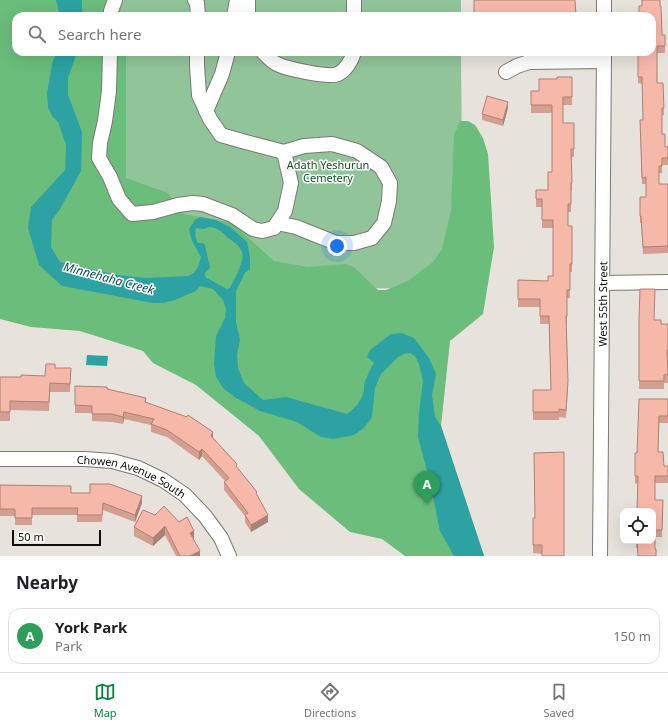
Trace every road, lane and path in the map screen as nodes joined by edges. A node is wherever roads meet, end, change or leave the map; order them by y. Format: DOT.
graph roads {
  1 [pos="114,0"];
  2 [pos="195,0"];
  3 [pos="237,0"];
  4 [pos="248,0"];
  5 [pos="354,0"];
  6 [pos="604,0"];
  7 [pos="111,12"];
  8 [pos="198,12"];
  9 [pos="235,12"];
  10 [pos="248,12"];
  11 [pos="354,12"];
  12 [pos="604,12"];
  13 [pos="110,56"];
  14 [pos="197,56"];
  15 [pos="227,56"];
  16 [pos="267,56"];
  17 [pos="352,56"];
  18 [pos="604,56"];
  19 [pos="506,72"];
  20 [pos="206,111"];
  21 [pos="284,152"];
  22 [pos="277,223"];
  23 [pos="668,282"];
  24 [pos="602,283"];
  25 [pos="0,459"];
  26 [pos="229,556"];
  27 [pos="600,556"];
  1 -- 7 [label="street"];
  2 -- 8 [label="street"];
  3 -- 9 [label="street"];
  4 -- 10 [label="street"];
  5 -- 11 [label="street"];
  6 -- 12 [label="street"];
  13 -- 22 [label="street"];
  14 -- 20 [label="street"];
  15 -- 20 [label="street"];
  16 -- 17 [label="street"];
  18 -- 19 [label="street"];
  18 -- 24 [label="street, West 55th Street"];
  20 -- 21 [label="street"];
  21 -- 22 [label="street"];
  21 -- 22 [label="street"];
  23 -- 24 [label="street"];
  24 -- 27 [label="street, West 55th Street"];
  25 -- 26 [label="street, Chowen Avenue South"];
}
